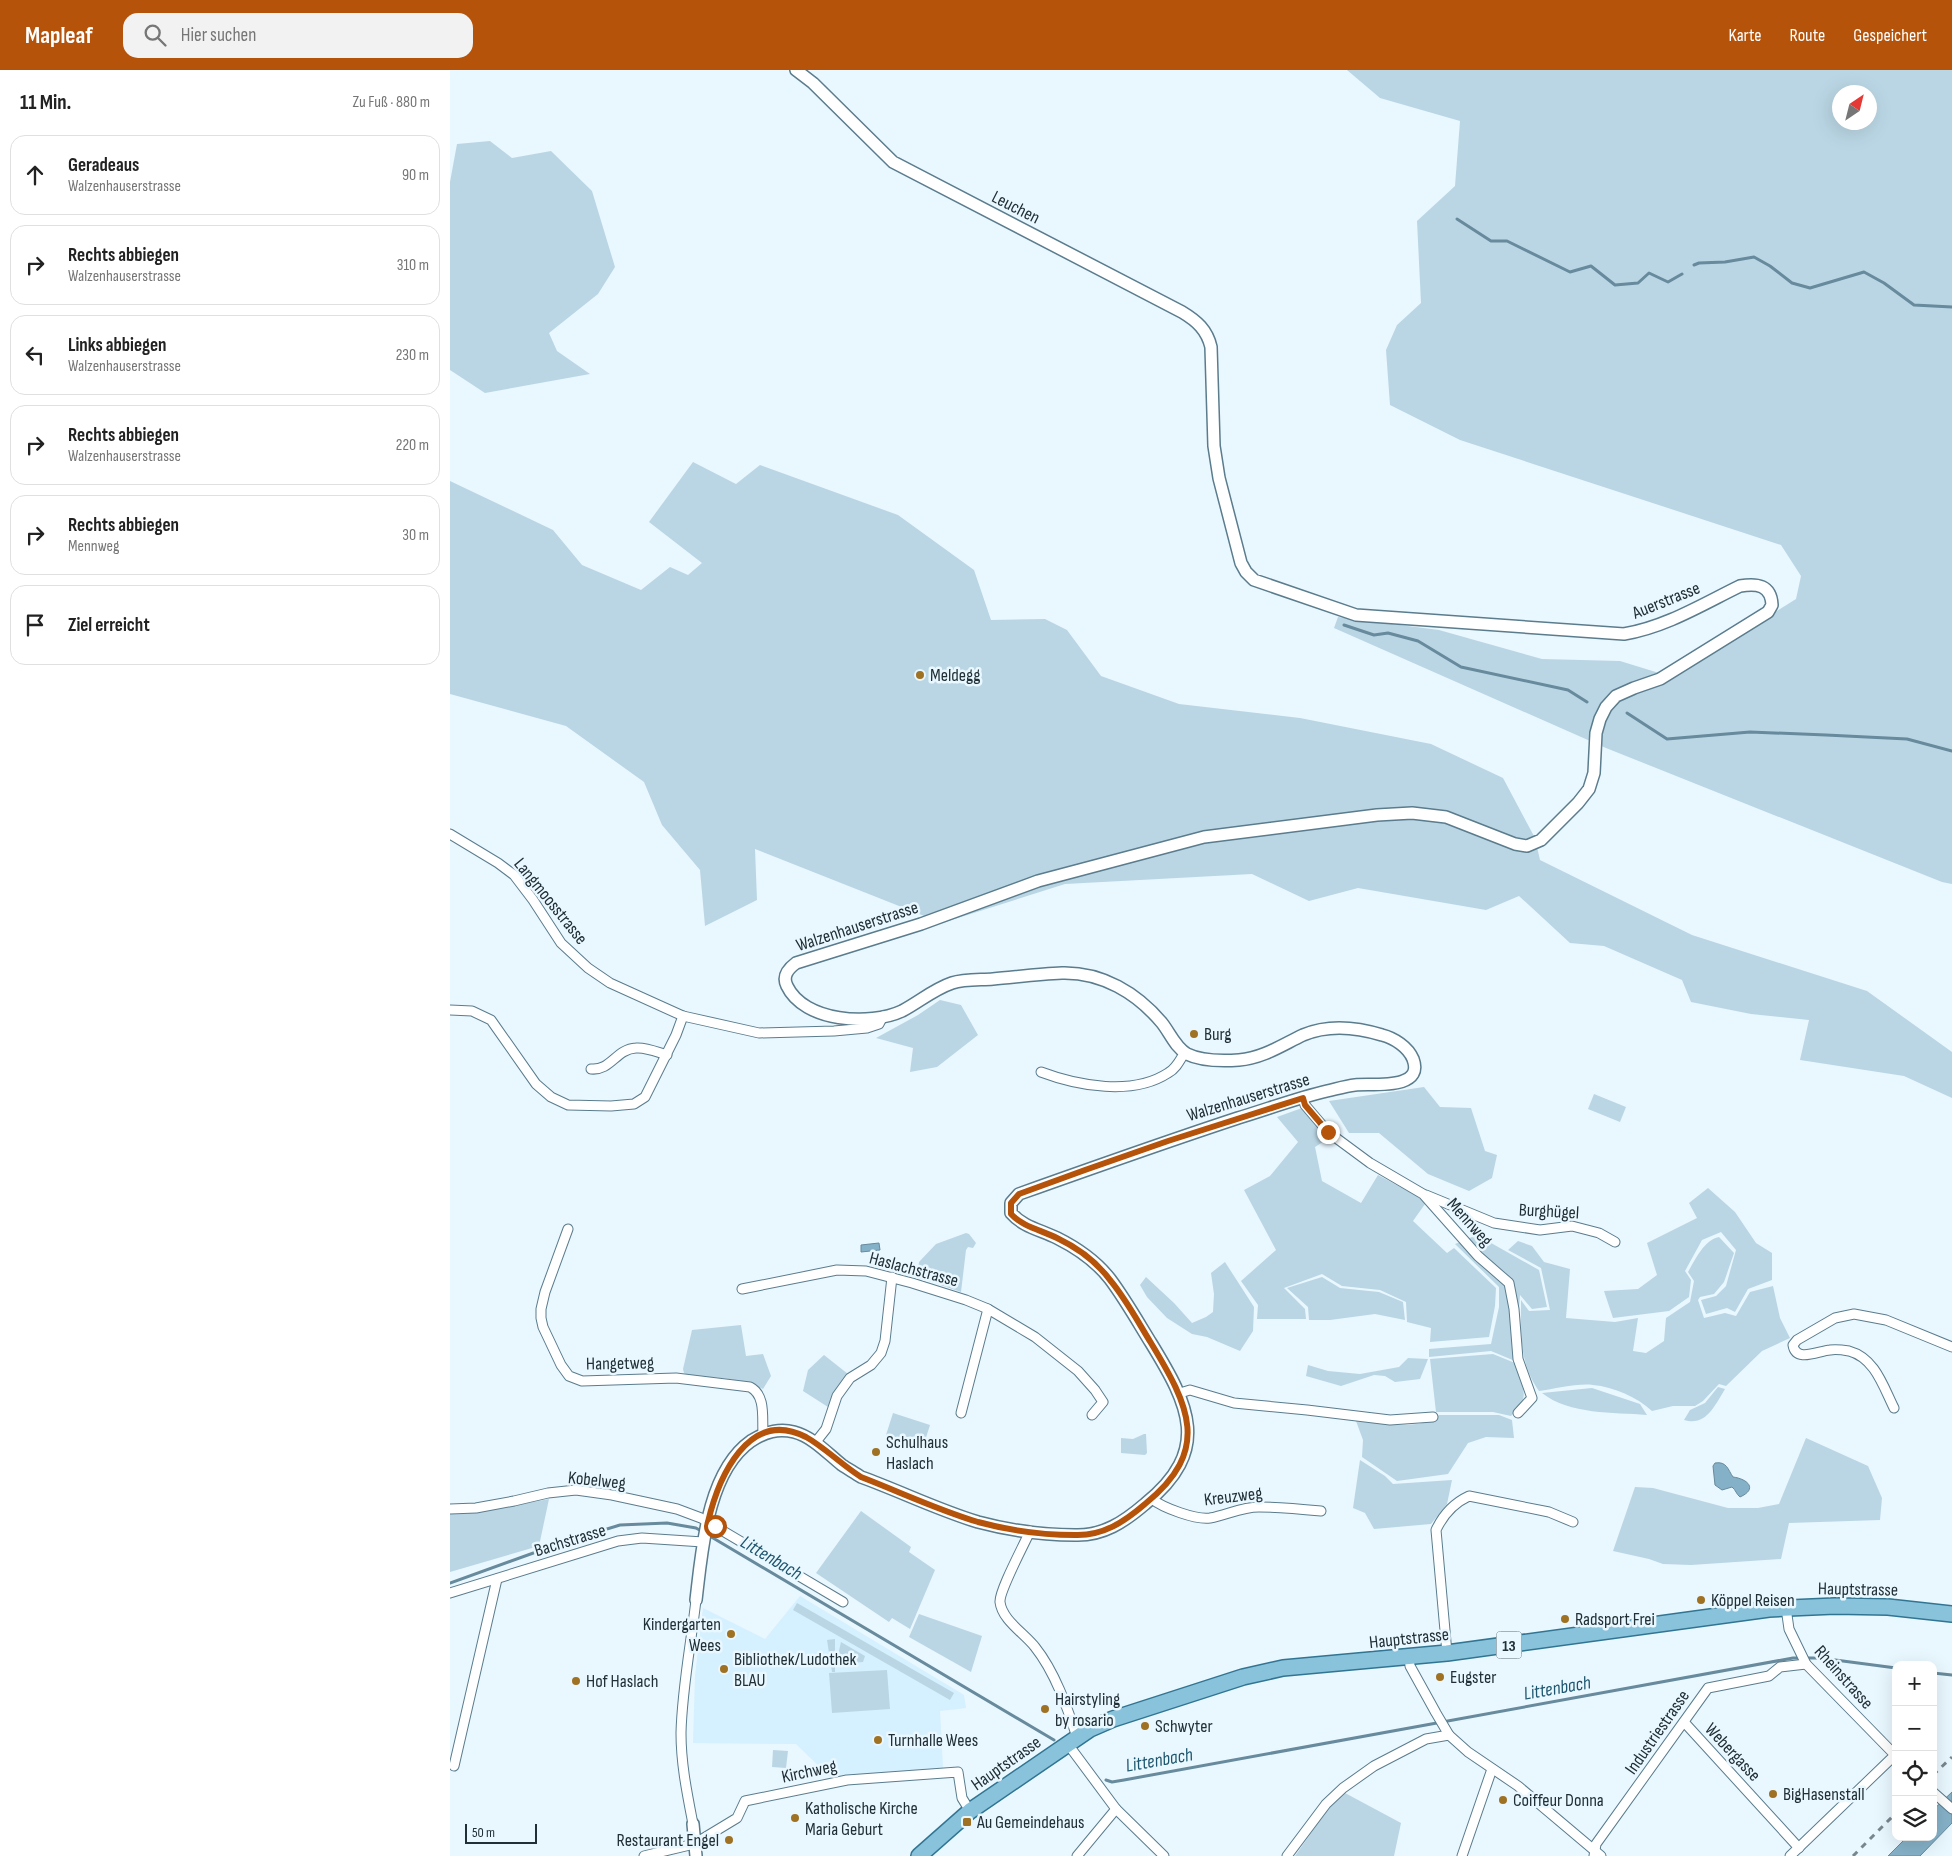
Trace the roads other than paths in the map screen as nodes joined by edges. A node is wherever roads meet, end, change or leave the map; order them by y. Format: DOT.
graph roads {
  1 [pos="796,70"];
  2 [pos="1232,528"];
  3 [pos="450,834"];
  4 [pos="1527,846"];
  5 [pos="450,1010"];
  6 [pos="683,1016"];
  7 [pos="883,1016"];
  8 [pos="1185,1052"];
  9 [pos="667,1055"];
  10 [pos="591,1069"];
  11 [pos="1041,1072"];
  12 [pos="1303,1098"];
  13 [pos="1423,1194"];
  14 [pos="568,1229"];
  15 [pos="1615,1242"];
  16 [pos="892,1277"];
  17 [pos="742,1289"];
  18 [pos="988,1309"];
  19 [pos="1952,1347"];
  20 [pos="1180,1393"];
  21 [pos="1894,1408"];
  22 [pos="960,1413"];
  23 [pos="1518,1413"];
  24 [pos="1092,1415"];
  25 [pos="1432,1417"];
  26 [pos="763,1433"];
  27 [pos="815,1443"];
  28 [pos="1152,1499"];
  29 [pos="450,1509"];
  30 [pos="1321,1511"];
  31 [pos="1573,1522"];
  32 [pos="1030,1531"];
  33 [pos="705,1533"];
  34 [pos="497,1579"];
  35 [pos="450,1593"];
  36 [pos="696,1600"];
  37 [pos="843,1602"];
  38 [pos="1786,1608"];
  39 [pos="1952,1614"];
  40 [pos="1447,1653"];
  41 [pos="1410,1657"];
  42 [pos="1806,1664"];
  43 [pos="1684,1722"];
  44 [pos="1447,1732"];
  45 [pos="1072,1740"];
  46 [pos="1892,1753"];
  47 [pos="1892,1759"];
  48 [pos="454,1766"];
  49 [pos="1492,1769"];
  50 [pos="1937,1796"];
  51 [pos="1116,1809"];
  52 [pos="1952,1809"];
  53 [pos="970,1812"];
  54 [pos="693,1824"];
  55 [pos="1799,1848"];
  56 [pos="695,1850"];
  57 [pos="1597,1854"];
  58 [pos="644,1856"];
  59 [pos="919,1856"];
  60 [pos="1077,1856"];
  61 [pos="1164,1856"];
  62 [pos="1287,1856"];
  63 [pos="1462,1856"];
  64 [pos="1790,1856"];
  1 -- 2 [label="street, Leuchen"];
  2 -- 4 [label="street, Auerstrasse"];
  3 -- 6 [label="street, Langmoosstrasse"];
  4 -- 7 [label="street, Walzenhauserstrasse"];
  5 -- 9 [label="street"];
  6 -- 7 [label="street, Langmoosstrasse"];
  6 -- 9 [label="street"];
  7 -- 8 [label="street, Walzenhauserstrasse"];
  8 -- 11 [label="street"];
  8 -- 12 [label="street, Walzenhauserstrasse"];
  9 -- 10 [label="street"];
  12 -- 13 [label="street, Mennweg"];
  12 -- 20 [label="street, Walzenhauserstrasse"];
  13 -- 15 [label="street, Burghügel"];
  13 -- 23 [label="street, Mennweg"];
  14 -- 26 [label="street, Hangetweg"];
  16 -- 17 [label="street, Haslachstrasse"];
  16 -- 18 [label="street, Haslachstrasse"];
  16 -- 27 [label="street"];
  18 -- 22 [label="street"];
  18 -- 24 [label="street, Haslachstrasse"];
  19 -- 21 [label="street"];
  20 -- 25 [label="street"];
  20 -- 28 [label="street, Walzenhauserstrasse"];
  26 -- 27 [label="street, Walzenhauserstrasse"];
  26 -- 33 [label="street"];
  27 -- 32 [label="street, Walzenhauserstrasse"];
  28 -- 30 [label="street, Kreuzweg"];
  28 -- 32 [label="street, Walzenhauserstrasse"];
  29 -- 33 [label="street, Kobelweg"];
  31 -- 40 [label="street"];
  32 -- 45 [label="street"];
  33 -- 34 [label="street, Bachstrasse"];
  33 -- 36 [label="street"];
  33 -- 37 [label="street, Kobelweg"];
  34 -- 35 [label="street, Bachstrasse"];
  34 -- 48 [label="street"];
  36 -- 54 [label="street"];
  38 -- 39 [label="main road, Hauptstrasse / 13"];
  38 -- 40 [label="main road, Hauptstrasse / 13"];
  38 -- 42 [label="street, Rheinstrasse"];
  40 -- 41 [label="main road, Hauptstrasse / 13"];
  41 -- 44 [label="street"];
  41 -- 45 [label="main road, Hauptstrasse / 13"];
  42 -- 43 [label="street, Industriestrasse"];
  42 -- 46 [label="street, Rheinstrasse"];
  43 -- 55 [label="street, Webergasse"];
  43 -- 57 [label="street, Industriestrasse"];
  44 -- 49 [label="street"];
  44 -- 62 [label="street"];
  45 -- 51 [label="street"];
  45 -- 53 [label="main road, Hauptstrasse / 13"];
  47 -- 55 [label="street"];
  49 -- 57 [label="street"];
  49 -- 63 [label="street"];
  50 -- 52 [label="street"];
  51 -- 60 [label="street"];
  51 -- 61 [label="street"];
  53 -- 56 [label="street, Kirchweg"];
  53 -- 59 [label="main road, Hauptstrasse / 13"];
  54 -- 56 [label="street"];
  55 -- 64 [label="street"];
  56 -- 58 [label="street, Kirchweg"];
}
